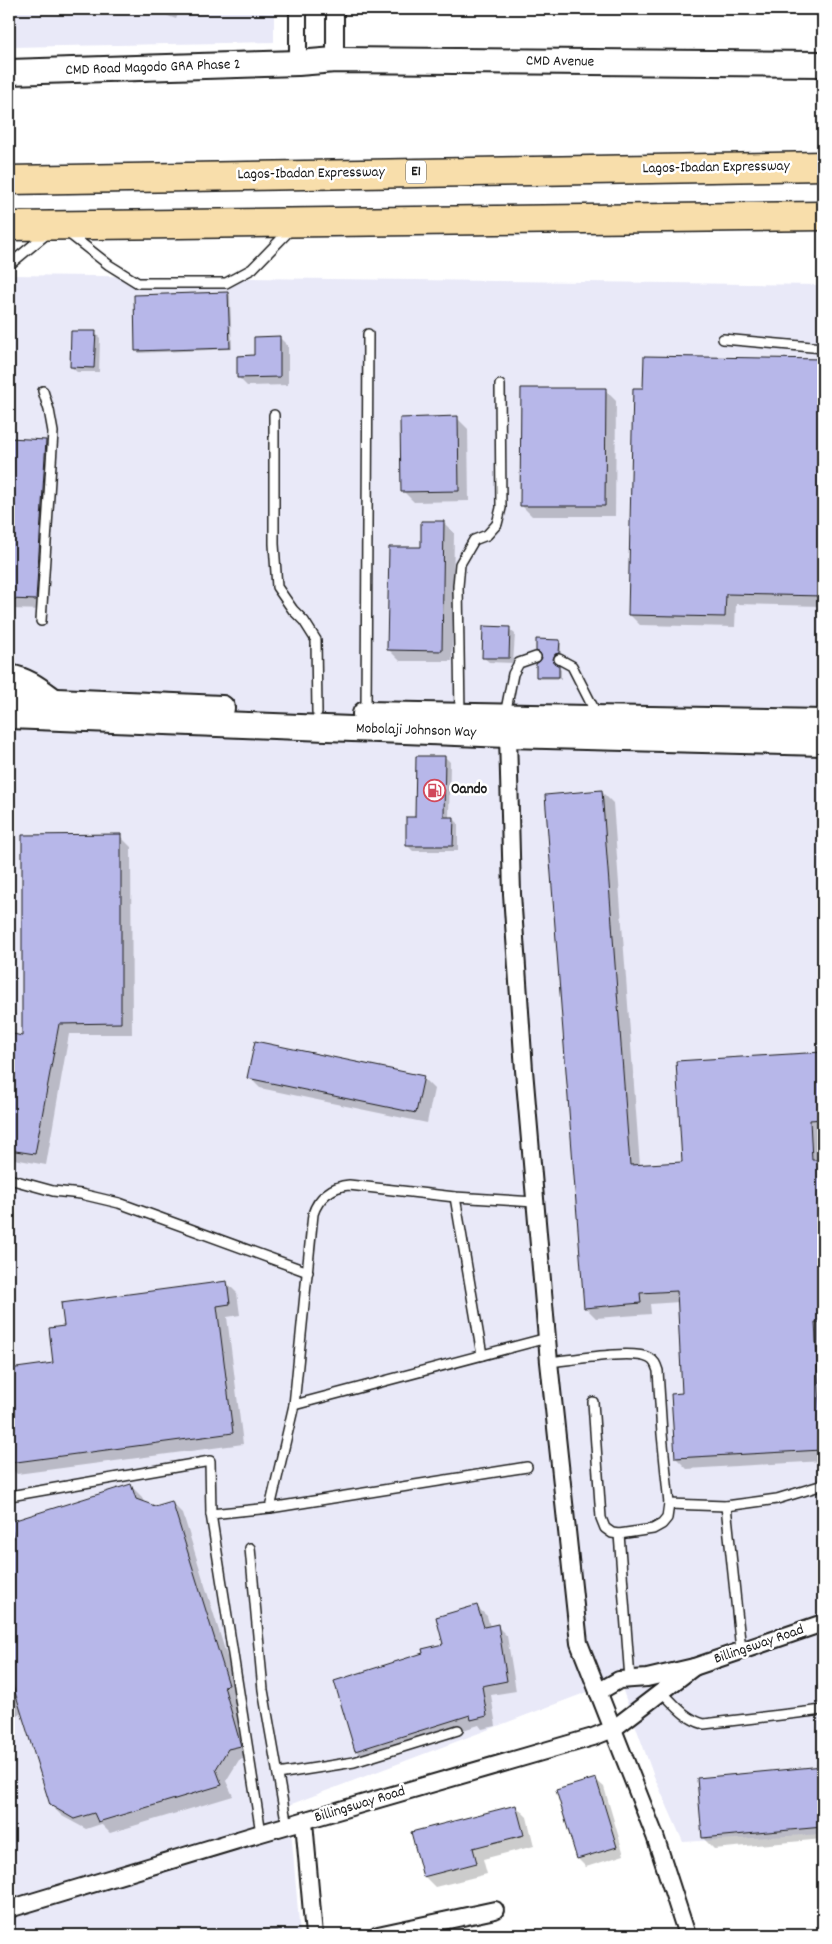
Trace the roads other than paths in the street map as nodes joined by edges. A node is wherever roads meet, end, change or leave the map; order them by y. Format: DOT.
graph roads {
  1 [pos="298,9"];
  2 [pos="335,9"];
  3 [pos="335,60"];
  4 [pos="298,63"];
  5 [pos="823,64"];
  6 [pos="9,72"];
  7 [pos="823,166"];
  8 [pos="9,180"];
  9 [pos="823,216"];
  10 [pos="298,222"];
  11 [pos="57,225"];
  12 [pos="9,226"];
  13 [pos="9,266"];
  14 [pos="368,334"];
  15 [pos="723,339"];
  16 [pos="823,348"];
  17 [pos="500,385"];
  18 [pos="43,391"];
  19 [pos="274,415"];
  20 [pos="41,622"];
  21 [pos="536,657"];
  22 [pos="559,659"];
  23 [pos="9,677"];
  24 [pos="9,698"];
  25 [pos="54,700"];
  26 [pos="317,712"];
  27 [pos="366,714"];
  28 [pos="460,715"];
  29 [pos="9,716"];
  30 [pos="598,718"];
  31 [pos="823,722"];
  32 [pos="507,726"];
  33 [pos="823,743"];
  34 [pos="9,1180"];
  35 [pos="456,1197"];
  36 [pos="536,1202"];
  37 [pos="308,1272"];
  38 [pos="547,1338"];
  39 [pos="482,1356"];
  40 [pos="549,1362"];
  41 [pos="593,1402"];
  42 [pos="294,1405"];
  43 [pos="527,1467"];
  44 [pos="823,1486"];
  45 [pos="10,1496"];
  46 [pos="669,1504"];
  47 [pos="726,1506"];
  48 [pos="270,1508"];
  49 [pos="211,1514"];
  50 [pos="619,1534"];
  51 [pos="250,1548"];
  52 [pos="823,1623"];
  53 [pos="741,1650"];
  54 [pos="694,1667"];
  55 [pos="630,1679"];
  56 [pos="598,1692"];
  57 [pos="662,1692"];
  58 [pos="823,1710"];
  59 [pos="458,1730"];
  60 [pos="613,1730"];
  61 [pos="278,1774"];
  62 [pos="304,1822"];
  63 [pos="287,1826"];
  64 [pos="261,1833"];
  65 [pos="9,1909"];
  66 [pos="495,1910"];
  67 [pos="314,1935"];
  68 [pos="378,1935"];
  69 [pos="687,1935"];
  1 -- 4 [label="street"];
  2 -- 3 [label="street"];
  3 -- 4 [label="street, CMD Avenue"];
  3 -- 5 [label="street, CMD Avenue"];
  4 -- 6 [label="street, CMD Road Magodo GRA Phase 2"];
  7 -- 8 [label="highway, Lagos-Ibadan Expressway / E1"];
  9 -- 10 [label="highway"];
  10 -- 11 [label="highway"];
  10 -- 11 [label="lane"];
  11 -- 12 [label="highway"];
  11 -- 13 [label="lane"];
  14 -- 27 [label="lane"];
  15 -- 16 [label="lane"];
  17 -- 28 [label="lane"];
  18 -- 20 [label="lane"];
  19 -- 26 [label="lane"];
  21 -- 32 [label="lane"];
  22 -- 30 [label="lane"];
  23 -- 25 [label="street"];
  24 -- 25 [label="street, Mobolaji Johnson Way"];
  25 -- 26 [label="street, Mobolaji Johnson Way"];
  26 -- 27 [label="street, Mobolaji Johnson Way"];
  27 -- 28 [label="street, Mobolaji Johnson Way"];
  28 -- 32 [label="street, Mobolaji Johnson Way"];
  29 -- 32 [label="street, Mobolaji Johnson Way"];
  30 -- 31 [label="street, Mobolaji Johnson Way"];
  30 -- 32 [label="street, Mobolaji Johnson Way"];
  32 -- 33 [label="street, Mobolaji Johnson Way"];
  32 -- 36 [label="street"];
  34 -- 37 [label="lane"];
  35 -- 36 [label="lane"];
  35 -- 37 [label="lane"];
  35 -- 39 [label="lane"];
  36 -- 38 [label="street"];
  37 -- 42 [label="lane"];
  38 -- 39 [label="lane"];
  38 -- 40 [label="street"];
  39 -- 42 [label="lane"];
  40 -- 46 [label="lane"];
  40 -- 56 [label="street"];
  41 -- 50 [label="lane"];
  42 -- 48 [label="lane"];
  43 -- 48 [label="lane"];
  44 -- 47 [label="lane"];
  45 -- 49 [label="lane"];
  46 -- 47 [label="lane"];
  46 -- 50 [label="lane"];
  47 -- 53 [label="lane"];
  48 -- 49 [label="lane"];
  49 -- 64 [label="lane"];
  50 -- 55 [label="lane"];
  51 -- 61 [label="lane"];
  52 -- 53 [label="street, Billingsway Road"];
  53 -- 54 [label="street, Billingsway Road"];
  54 -- 55 [label="street, Billingsway Road"];
  54 -- 57 [label="street, Billingsway Road"];
  55 -- 56 [label="street, Billingsway Road"];
  56 -- 60 [label="street"];
  57 -- 58 [label="lane"];
  57 -- 60 [label="street, Billingsway Road"];
  59 -- 61 [label="lane"];
  60 -- 62 [label="street, Billingsway Road"];
  60 -- 69 [label="street"];
  61 -- 63 [label="lane"];
  62 -- 63 [label="street, Billingsway Road"];
  62 -- 67 [label="street"];
  63 -- 64 [label="street, Billingsway Road"];
  64 -- 65 [label="street, Billingsway Road"];
  66 -- 68 [label="street"];
}
